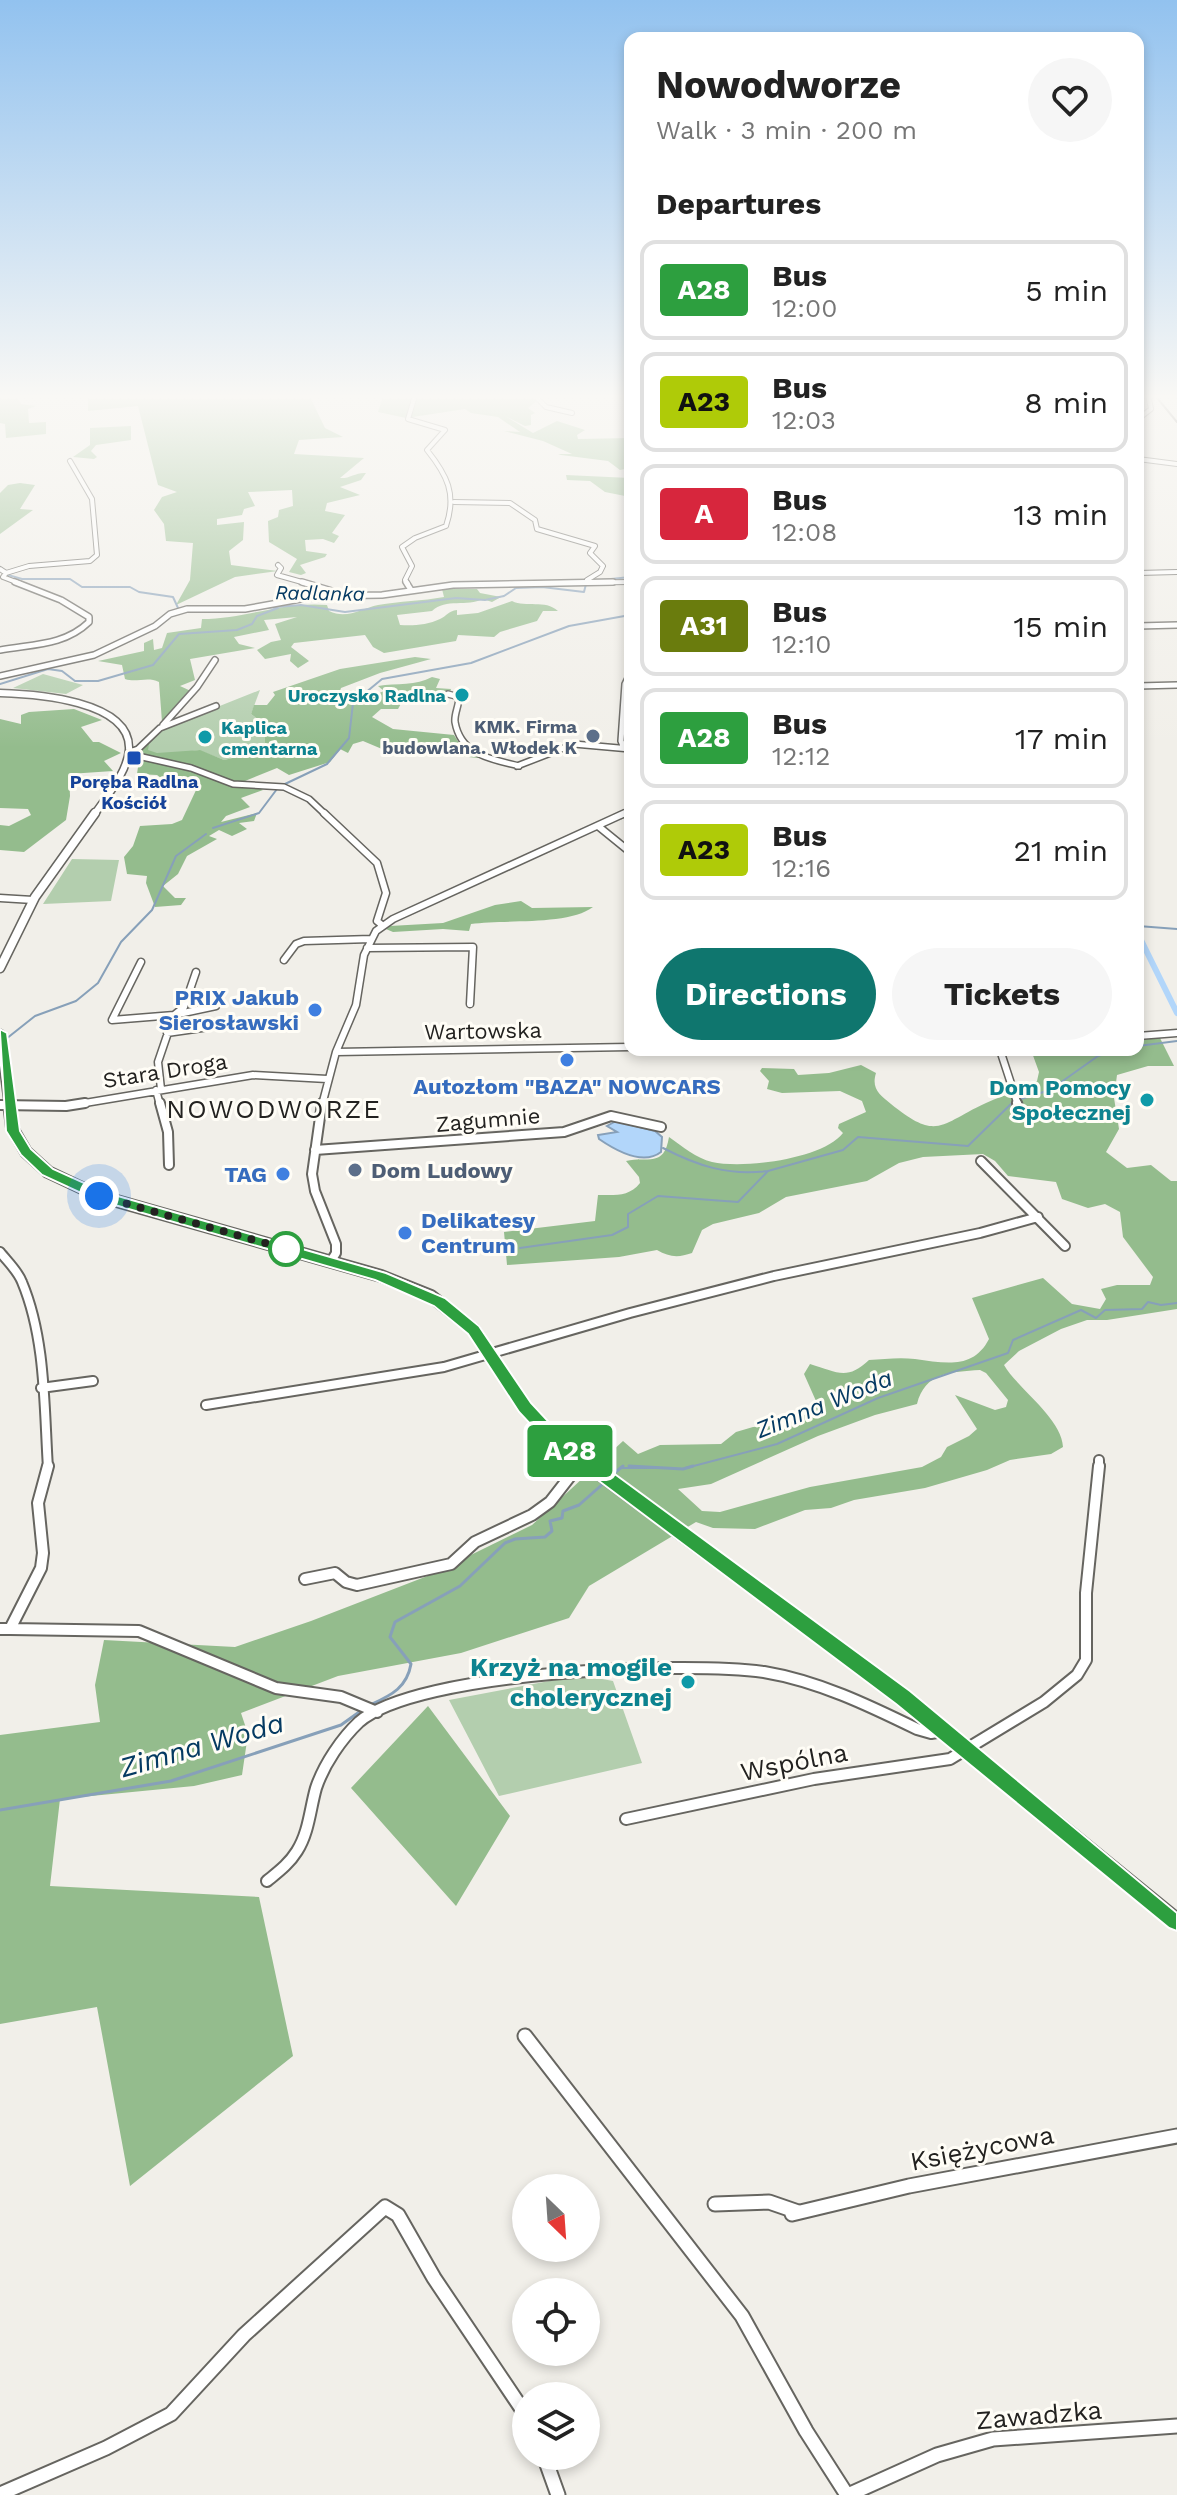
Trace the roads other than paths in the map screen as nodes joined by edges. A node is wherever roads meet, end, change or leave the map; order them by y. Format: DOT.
graph roads {
  1 [pos="95,515"];
  2 [pos="450,515"];
  3 [pos="528,515"];
  4 [pos="278,565"];
  5 [pos="3,571"];
  6 [pos="1177,572"];
  7 [pos="1144,573"];
  8 [pos="582,582"];
  9 [pos="624,582"];
  10 [pos="411,590"];
  11 [pos="331,595"];
  12 [pos="1177,625"];
  13 [pos="1144,626"];
  14 [pos="0,650"];
  15 [pos="215,660"];
  16 [pos="0,676"];
  17 [pos="1177,685"];
  18 [pos="1144,686"];
  19 [pos="0,693"];
  20 [pos="448,694"];
  21 [pos="216,706"];
  22 [pos="624,722"];
  23 [pos="160,728"];
  24 [pos="624,744"];
  25 [pos="624,748"];
  26 [pos="129,753"];
  27 [pos="624,814"];
  28 [pos="598,826"];
  29 [pos="624,847"];
  30 [pos="0,898"];
  31 [pos="33,900"];
  32 [pos="382,925"];
  33 [pos="371,939"];
  34 [pos="367,948"];
  35 [pos="284,960"];
  36 [pos="141,962"];
  37 [pos="0,968"];
  38 [pos="196,972"];
  39 [pos="470,1004"];
  40 [pos="216,1006"];
  41 [pos="174,1015"];
  42 [pos="216,1026"];
  43 [pos="167,1033"];
  44 [pos="1177,1033"];
  45 [pos="0,1034"];
  46 [pos="1144,1036"];
  47 [pos="624,1047"];
  48 [pos="336,1052"];
  49 [pos="2,1056"];
  50 [pos="1002,1056"];
  51 [pos="327,1079"];
  52 [pos="158,1089"];
  53 [pos="4,1105"];
  54 [pos="1020,1112"];
  55 [pos="661,1127"];
  56 [pos="315,1150"];
  57 [pos="981,1161"];
  58 [pos="169,1165"];
  59 [pos="1038,1217"];
  60 [pos="1065,1246"];
  61 [pos="0,1252"];
  62 [pos="331,1261"];
  63 [pos="492,1355"];
  64 [pos="93,1381"];
  65 [pos="41,1388"];
  66 [pos="206,1405"];
  67 [pos="1099,1460"];
  68 [pos="582,1461"];
  69 [pos="305,1579"];
  70 [pos="5,1629"];
  71 [pos="377,1712"];
  72 [pos="944,1730"];
  73 [pos="970,1752"];
  74 [pos="626,1819"];
  75 [pos="267,1881"];
  76 [pos="1177,1921"];
  77 [pos="525,2036"];
  78 [pos="1177,2136"];
  79 [pos="715,2204"];
  80 [pos="512,2394"];
  81 [pos="1177,2426"];
  82 [pos="549,2470"];
  83 [pos="0,2494"];
  84 [pos="558,2495"];
  85 [pos="848,2495"];
  1 -- 5 [label="street"];
  2 -- 10 [label="street"];
  3 -- 8 [label="street"];
  4 -- 11 [label="street"];
  5 -- 14 [label="street"];
  6 -- 7 [label="street"];
  8 -- 9 [label="street"];
  8 -- 10 [label="street"];
  10 -- 11 [label="street"];
  11 -- 16 [label="street"];
  12 -- 13 [label="street"];
  15 -- 23 [label="street"];
  17 -- 18 [label="street"];
  19 -- 26 [label="main road"];
  20 -- 25 [label="street"];
  21 -- 23 [label="street"];
  22 -- 24 [label="street"];
  23 -- 26 [label="street"];
  26 -- 31 [label="main road"];
  26 -- 32 [label="street"];
  27 -- 28 [label="street"];
  28 -- 29 [label="street"];
  28 -- 32 [label="street"];
  30 -- 31 [label="street"];
  31 -- 37 [label="main road"];
  32 -- 33 [label="street"];
  33 -- 34 [label="street"];
  33 -- 35 [label="street"];
  34 -- 39 [label="street"];
  34 -- 48 [label="street"];
  36 -- 41 [label="street"];
  38 -- 41 [label="street"];
  40 -- 41 [label="street"];
  41 -- 43 [label="street"];
  42 -- 43 [label="street"];
  43 -- 52 [label="street"];
  44 -- 46 [label="street"];
  45 -- 49 [label="main road"];
  47 -- 48 [label="street, Wartowska"];
  48 -- 51 [label="street"];
  49 -- 53 [label="main road"];
  50 -- 54 [label="street"];
  51 -- 52 [label="street, Stara Droga"];
  51 -- 56 [label="street"];
  52 -- 53 [label="street, Stara Droga"];
  52 -- 58 [label="street"];
  53 -- 62 [label="main road"];
  55 -- 56 [label="street, Zagumnie"];
  56 -- 62 [label="street"];
  57 -- 59 [label="street"];
  59 -- 60 [label="street"];
  59 -- 63 [label="street"];
  61 -- 65 [label="street"];
  62 -- 63 [label="main road"];
  63 -- 66 [label="street"];
  63 -- 68 [label="main road"];
  64 -- 65 [label="street"];
  65 -- 70 [label="street"];
  67 -- 73 [label="street"];
  68 -- 69 [label="street"];
  68 -- 72 [label="main road"];
  70 -- 71 [label="street"];
  71 -- 72 [label="street"];
  71 -- 75 [label="street"];
  72 -- 73 [label="main road"];
  73 -- 74 [label="street, Wspólna"];
  73 -- 76 [label="main road"];
  77 -- 85 [label="street"];
  78 -- 79 [label="street, Księżycowa"];
  80 -- 83 [label="street"];
  81 -- 85 [label="street, Zawadzka"];
  82 -- 84 [label="street"];
}
